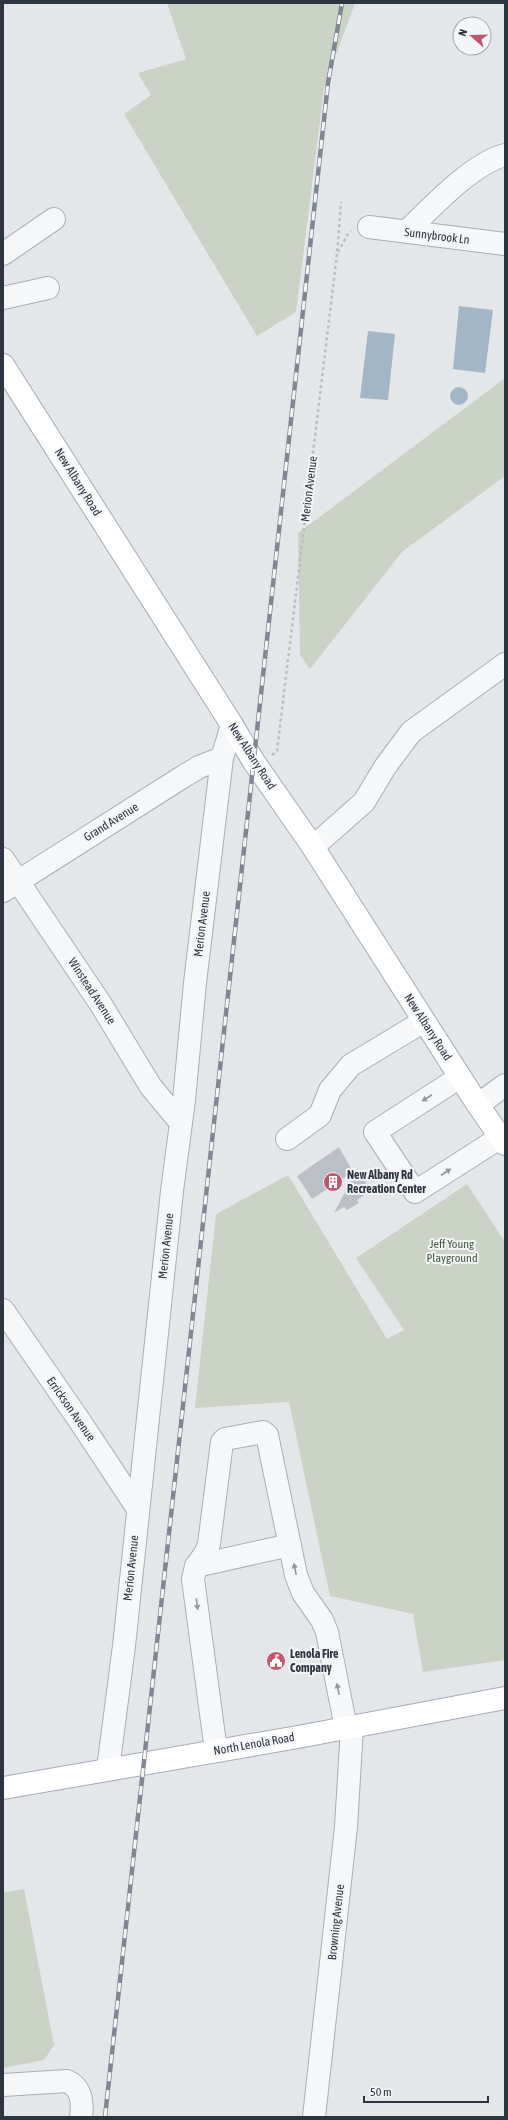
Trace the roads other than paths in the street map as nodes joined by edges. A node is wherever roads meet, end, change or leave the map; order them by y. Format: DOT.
graph roads {
  1 [pos="505,155"];
  2 [pos="54,219"];
  3 [pos="369,227"];
  4 [pos="406,232"];
  5 [pos="505,244"];
  6 [pos="3,254"];
  7 [pos="48,288"];
  8 [pos="3,298"];
  9 [pos="6,374"];
  10 [pos="505,664"];
  11 [pos="232,725"];
  12 [pos="222,758"];
  13 [pos="313,847"];
  14 [pos="3,859"];
  15 [pos="11,886"];
  16 [pos="424,1021"];
  17 [pos="460,1077"];
  18 [pos="505,1085"];
  19 [pos="478,1105"];
  20 [pos="181,1123"];
  21 [pos="287,1139"];
  22 [pos="503,1140"];
  23 [pos="3,1310"];
  24 [pos="138,1509"];
  25 [pos="290,1545"];
  26 [pos="196,1566"];
  27 [pos="505,1698"];
  28 [pos="349,1727"];
  29 [pos="216,1751"];
  30 [pos="108,1769"];
  31 [pos="3,1788"];
  32 [pos="3,2085"];
  33 [pos="81,2117"];
  34 [pos="314,2117"];
  1 -- 4 [label="street"];
  2 -- 6 [label="street"];
  3 -- 4 [label="street, Sunnybrook Ln"];
  4 -- 5 [label="street, Sunnybrook Ln"];
  7 -- 8 [label="street"];
  9 -- 11 [label="main road, New Albany Road"];
  10 -- 13 [label="street"];
  11 -- 12 [label="street, Merion Avenue"];
  11 -- 13 [label="main road, New Albany Road"];
  12 -- 15 [label="street, Grand Avenue"];
  12 -- 20 [label="street, Merion Avenue"];
  13 -- 16 [label="main road, New Albany Road"];
  14 -- 15 [label="street, Winstead Avenue"];
  15 -- 20 [label="street, Winstead Avenue"];
  16 -- 17 [label="main road, New Albany Road"];
  16 -- 21 [label="street"];
  17 -- 19 [label="main road, New Albany Road"];
  17 -- 22 [label="street, one-way"];
  18 -- 19 [label="street"];
  19 -- 22 [label="main road, New Albany Road"];
  20 -- 24 [label="street, Merion Avenue"];
  23 -- 24 [label="street, Errickson Avenue"];
  24 -- 30 [label="street, Merion Avenue"];
  25 -- 26 [label="street"];
  25 -- 26 [label="street, Browning Avenue"];
  28 -- 25 [label="street, Browning Avenue, one-way"];
  26 -- 29 [label="street, one-way"];
  27 -- 28 [label="main road, North Lenola Road"];
  28 -- 29 [label="main road, North Lenola Road"];
  28 -- 34 [label="street, Browning Avenue"];
  29 -- 30 [label="main road, North Lenola Road"];
  30 -- 31 [label="main road, North Lenola Road"];
  32 -- 33 [label="street"];
}
